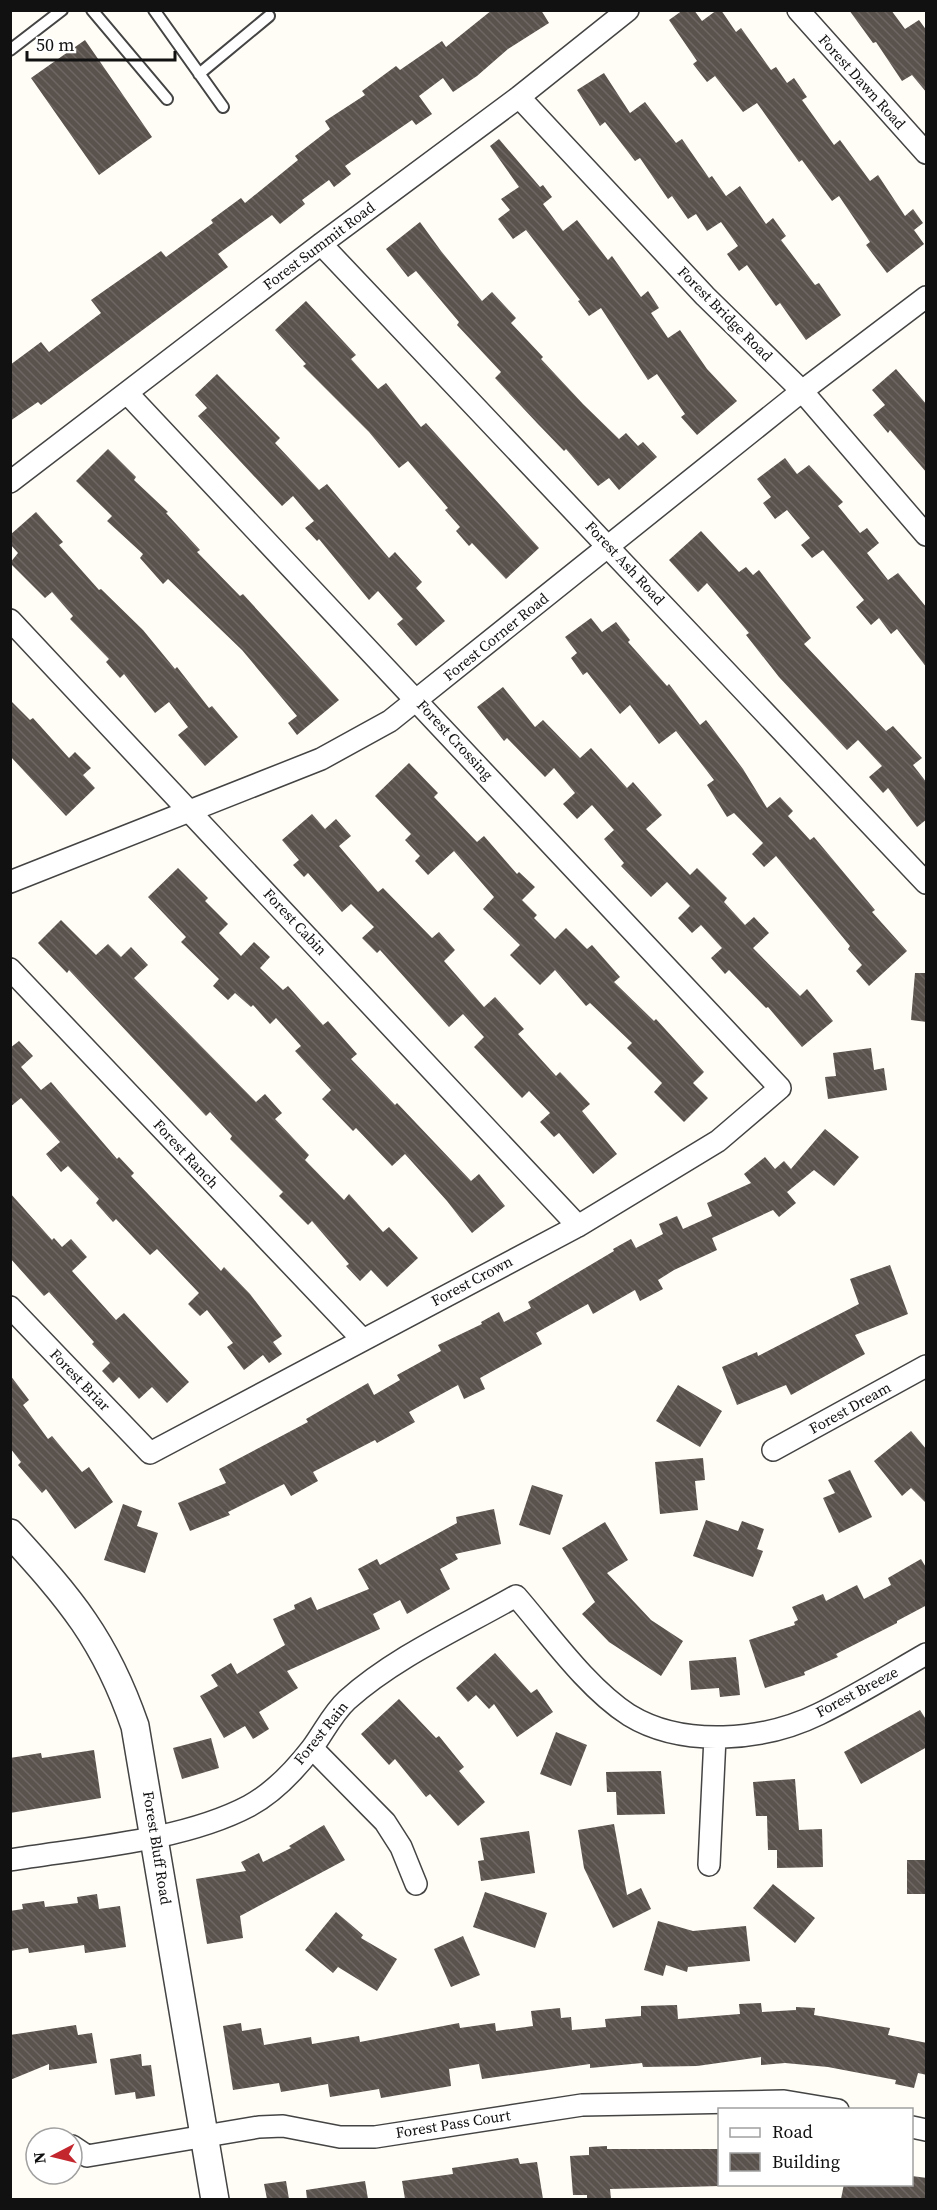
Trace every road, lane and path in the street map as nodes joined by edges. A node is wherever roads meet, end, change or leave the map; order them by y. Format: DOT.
graph roads {
  1 [pos="62,10"];
  2 [pos="92,10"];
  3 [pos="154,10"];
  4 [pos="628,10"];
  5 [pos="798,10"];
  6 [pos="269,16"];
  7 [pos="10,50"];
  8 [pos="199,74"];
  9 [pos="519,97"];
  10 [pos="167,99"];
  11 [pos="223,107"];
  12 [pos="927,153"];
  13 [pos="321,244"];
  14 [pos="927,297"];
  15 [pos="802,391"];
  16 [pos="127,393"];
  17 [pos="10,482"];
  18 [pos="927,535"];
  19 [pos="609,546"];
  20 [pos="10,620"];
  21 [pos="418,700"];
  22 [pos="193,811"];
  23 [pos="10,882"];
  24 [pos="927,883"];
  25 [pos="10,969"];
  26 [pos="780,1088"];
  27 [pos="578,1226"];
  28 [pos="10,1307"];
  29 [pos="362,1340"];
  30 [pos="927,1366"];
  31 [pos="773,1450"];
  32 [pos="150,1453"];
  33 [pos="10,1533"];
  34 [pos="516,1596"];
  35 [pos="927,1654"];
  36 [pos="715,1737"];
  37 [pos="312,1748"];
  38 [pos="155,1836"];
  39 [pos="10,1860"];
  40 [pos="709,1865"];
  41 [pos="416,1884"];
  42 [pos="831,2108"];
  43 [pos="205,2134"];
  44 [pos="84,2154"];
  45 [pos="215,2199"];
  1 -- 7 [label="lane"];
  2 -- 10 [label="lane"];
  3 -- 8 [label="lane"];
  4 -- 9 [label="street, Forest Summit Road"];
  5 -- 12 [label="street, Forest Dawn Road"];
  6 -- 8 [label="lane"];
  8 -- 11 [label="lane"];
  9 -- 13 [label="street, Forest Summit Road"];
  9 -- 15 [label="street, Forest Bridge Road"];
  13 -- 16 [label="street, Forest Summit Road"];
  13 -- 19 [label="street, Forest Ash Road"];
  14 -- 15 [label="street, Forest Corner Road"];
  15 -- 18 [label="street, Forest Bridge Road"];
  15 -- 19 [label="street, Forest Corner Road"];
  16 -- 17 [label="street, Forest Summit Road"];
  16 -- 21 [label="street, Forest Crossing"];
  19 -- 21 [label="street, Forest Corner Road"];
  19 -- 24 [label="street, Forest Ash Road"];
  20 -- 22 [label="street, Forest Cabin"];
  21 -- 22 [label="street, Forest Corner Road"];
  21 -- 26 [label="street, Forest Crossing"];
  22 -- 23 [label="street, Forest Corner Road"];
  22 -- 27 [label="street, Forest Cabin"];
  25 -- 29 [label="street, Forest Ranch"];
  26 -- 27 [label="street, Forest Crown"];
  27 -- 29 [label="street, Forest Crown"];
  28 -- 32 [label="street, Forest Briar"];
  29 -- 32 [label="street, Forest Crown"];
  30 -- 31 [label="street, Forest Dream"];
  33 -- 38 [label="street, Forest Bluff Road"];
  34 -- 36 [label="street, Forest Breeze"];
  34 -- 37 [label="street, Forest Rain"];
  35 -- 36 [label="street, Forest Breeze"];
  36 -- 40 [label="street"];
  37 -- 38 [label="street, Forest Rain"];
  37 -- 41 [label="street"];
  38 -- 39 [label="street, Forest Rain"];
  38 -- 43 [label="street, Forest Bluff Road"];
  42 -- 43 [label="street, Forest Pass Court"];
  43 -- 44 [label="street, Forest Pass Court"];
  43 -- 45 [label="street, Forest Bluff Road"];
}
